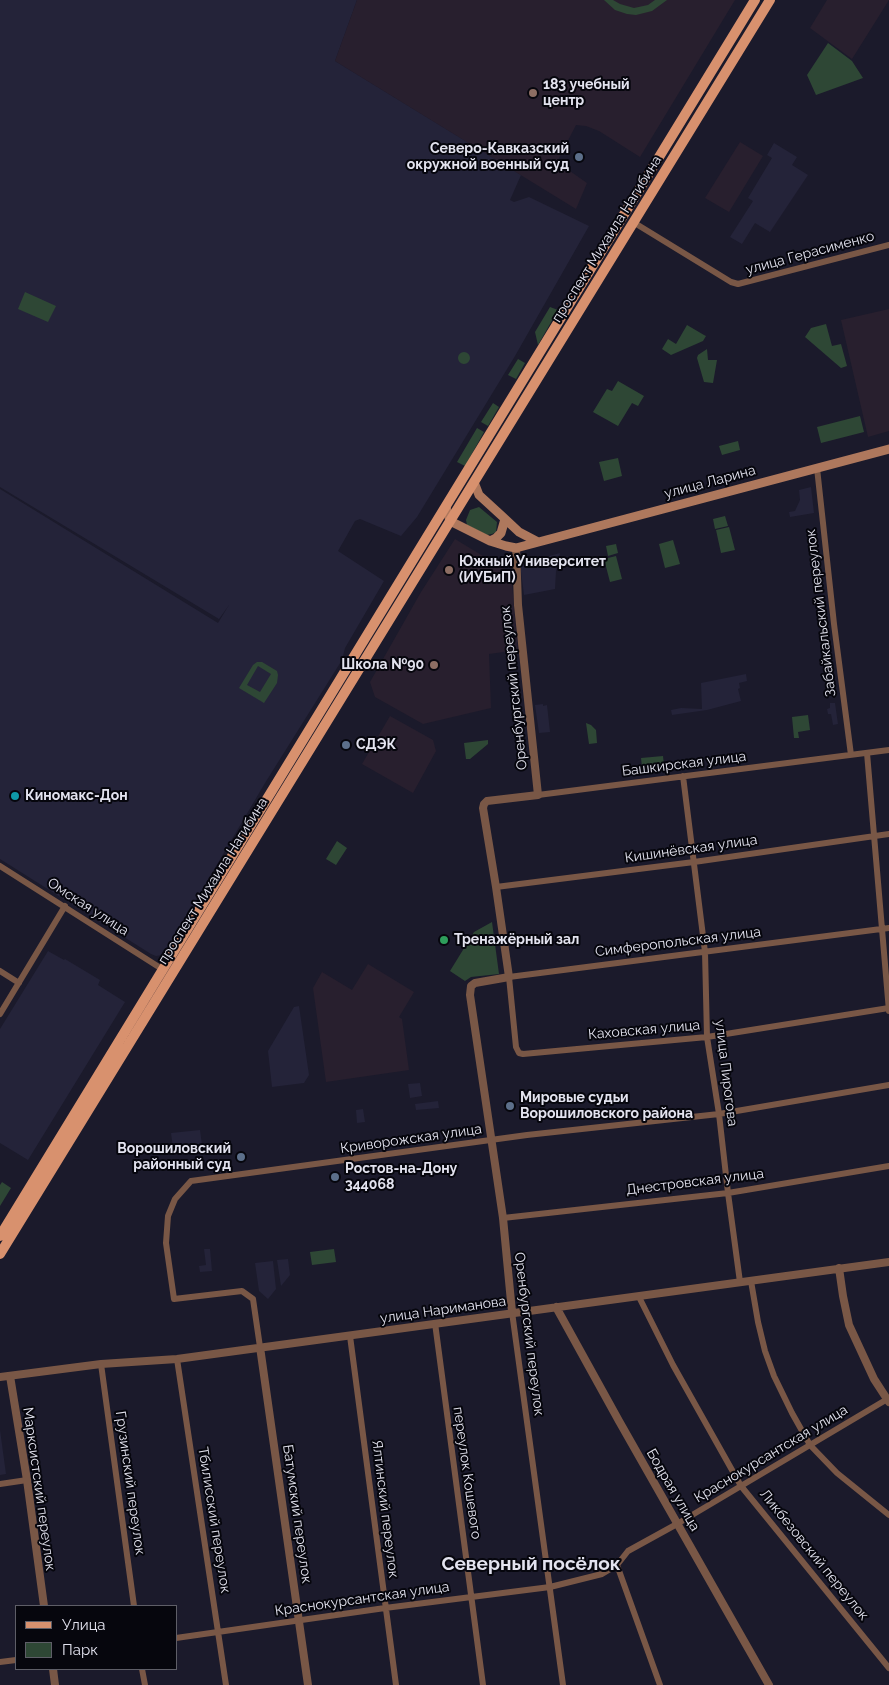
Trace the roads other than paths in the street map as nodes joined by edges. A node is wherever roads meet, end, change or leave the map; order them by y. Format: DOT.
graph roads {
  1 [pos="754,0"];
  2 [pos="770,0"];
  3 [pos="633,222"];
  4 [pos="889,245"];
  5 [pos="889,449"];
  6 [pos="817,468"];
  7 [pos="474,482"];
  8 [pos="455,491"];
  9 [pos="468,492"];
  10 [pos="479,494"];
  11 [pos="446,507"];
  12 [pos="505,519"];
  13 [pos="450,521"];
  14 [pos="519,532"];
  15 [pos="490,541"];
  16 [pos="538,542"];
  17 [pos="516,548"];
  18 [pos="889,750"];
  19 [pos="867,754"];
  20 [pos="851,755"];
  21 [pos="682,776"];
  22 [pos="538,795"];
  23 [pos="889,834"];
  24 [pos="875,836"];
  25 [pos="694,862"];
  26 [pos="0,866"];
  27 [pos="496,887"];
  28 [pos="65,906"];
  29 [pos="886,928"];
  30 [pos="705,952"];
  31 [pos="162,969"];
  32 [pos="0,971"];
  33 [pos="508,977"];
  34 [pos="19,983"];
  35 [pos="471,986"];
  36 [pos="889,1008"];
  37 [pos="889,1012"];
  38 [pos="0,1014"];
  39 [pos="707,1037"];
  40 [pos="889,1085"];
  41 [pos="719,1114"];
  42 [pos="492,1140"];
  43 [pos="889,1166"];
  44 [pos="728,1192"];
  45 [pos="503,1218"];
  46 [pos="0,1236"];
  47 [pos="0,1254"];
  48 [pos="889,1262"];
  49 [pos="839,1268"];
  50 [pos="751,1281"];
  51 [pos="740,1282"];
  52 [pos="638,1297"];
  53 [pos="556,1307"];
  54 [pos="512,1312"];
  55 [pos="435,1323"];
  56 [pos="350,1336"];
  57 [pos="260,1348"];
  58 [pos="177,1358"];
  59 [pos="101,1364"];
  60 [pos="0,1370"];
  61 [pos="10,1376"];
  62 [pos="0,1377"];
  63 [pos="888,1400"];
  64 [pos="810,1445"];
  65 [pos="27,1480"];
  66 [pos="0,1484"];
  67 [pos="741,1486"];
  68 [pos="889,1515"];
  69 [pos="677,1524"];
  70 [pos="617,1565"];
  71 [pos="550,1587"];
  72 [pos="471,1597"];
  73 [pos="44,1605"];
  74 [pos="134,1605"];
  75 [pos="385,1608"];
  76 [pos="299,1621"];
  77 [pos="219,1632"];
  78 [pos="178,1638"];
  79 [pos="15,1660"];
  80 [pos="0,1662"];
  81 [pos="889,1668"];
  82 [pos="53,1670"];
  83 [pos="142,1670"];
  84 [pos="55,1685"];
  85 [pos="145,1685"];
  86 [pos="226,1685"];
  87 [pos="308,1685"];
  88 [pos="396,1685"];
  89 [pos="483,1685"];
  90 [pos="563,1685"];
  91 [pos="660,1685"];
  92 [pos="769,1685"];
  1 -- 8 [label="main road, проспект Михаила Нагибина"];
  2 -- 3 [label="main road, проспект Михаила Нагибина"];
  3 -- 4 [label="street, улица Герасименко"];
  3 -- 7 [label="main road, проспект Михаила Нагибина"];
  5 -- 6 [label="main road, улица Ларина"];
  6 -- 16 [label="main road, улица Ларина"];
  6 -- 20 [label="street, Забайкальский переулок"];
  7 -- 9 [label="main road, проспект Михаила Нагибина"];
  7 -- 10 [label="main road"];
  8 -- 9 [label="main road"];
  8 -- 11 [label="main road, проспект Михаила Нагибина"];
  9 -- 10 [label="main road"];
  9 -- 13 [label="main road, проспект Михаила Нагибина"];
  10 -- 12 [label="main road"];
  11 -- 13 [label="main road"];
  11 -- 31 [label="main road, проспект Михаила Нагибина"];
  12 -- 14 [label="main road"];
  12 -- 15 [label="main road"];
  13 -- 15 [label="main road"];
  13 -- 47 [label="main road, проспект Михаила Нагибина"];
  14 -- 16 [label="main road"];
  14 -- 17 [label="main road"];
  15 -- 17 [label="main road"];
  16 -- 17 [label="main road, улица Ларина"];
  17 -- 22 [label="street, Оренбургский переулок"];
  18 -- 19 [label="street, Башкирская улица"];
  19 -- 20 [label="street, Башкирская улица"];
  19 -- 24 [label="street"];
  20 -- 21 [label="street, Башкирская улица"];
  21 -- 22 [label="street, Башкирская улица"];
  21 -- 25 [label="street, улица Пирогова"];
  22 -- 27 [label="street, Башкирская улица"];
  23 -- 24 [label="street, Кишинёвская улица"];
  24 -- 25 [label="street, Кишинёвская улица"];
  24 -- 29 [label="street"];
  25 -- 27 [label="street, Кишинёвская улица"];
  25 -- 30 [label="street, улица Пирогова"];
  26 -- 28 [label="street, Омская улица"];
  27 -- 33 [label="street"];
  28 -- 31 [label="street, Омская улица"];
  28 -- 34 [label="street"];
  29 -- 30 [label="street, Симферопольская улица"];
  29 -- 36 [label="street"];
  30 -- 33 [label="street, Симферопольская улица"];
  30 -- 39 [label="street, улица Пирогова"];
  31 -- 46 [label="main road, проспект Михаила Нагибина"];
  32 -- 34 [label="street"];
  33 -- 35 [label="street, Симферопольская улица"];
  33 -- 39 [label="street, Каховская улица"];
  34 -- 38 [label="street"];
  35 -- 42 [label="street, Оренбургский переулок"];
  36 -- 37 [label="street"];
  36 -- 39 [label="street, Каховская улица"];
  39 -- 41 [label="street, улица Пирогова"];
  40 -- 41 [label="street, Криворожская улица"];
  41 -- 42 [label="street, Криворожская улица"];
  41 -- 44 [label="street, улица Пирогова"];
  42 -- 45 [label="street, Оренбургский переулок"];
  42 -- 57 [label="street, Криворожская улица"];
  43 -- 44 [label="street, Днестровская улица"];
  44 -- 45 [label="street, Днестровская улица"];
  44 -- 51 [label="street, улица Пирогова"];
  45 -- 54 [label="street, Оренбургский переулок"];
  48 -- 49 [label="street, улица Нариманова"];
  49 -- 50 [label="street, улица Нариманова"];
  49 -- 63 [label="street"];
  50 -- 51 [label="street, улица Нариманова"];
  50 -- 64 [label="street"];
  51 -- 52 [label="street, улица Нариманова"];
  52 -- 53 [label="street, улица Нариманова"];
  52 -- 67 [label="street, Ликбезовский переулок"];
  53 -- 54 [label="street, улица Нариманова"];
  53 -- 69 [label="street, Бодрая улица"];
  54 -- 55 [label="street, улица Нариманова"];
  54 -- 71 [label="street, Оренбургский переулок"];
  55 -- 56 [label="street, улица Нариманова"];
  55 -- 72 [label="street, переулок Кошевого"];
  56 -- 57 [label="street, улица Нариманова"];
  56 -- 75 [label="street, Ялтинский переулок"];
  57 -- 58 [label="street, улица Нариманова"];
  57 -- 76 [label="street, Батумский переулок"];
  58 -- 59 [label="street, улица Нариманова"];
  58 -- 77 [label="street, Тбилисский переулок"];
  59 -- 61 [label="street, улица Нариманова"];
  59 -- 74 [label="street, Грузинский переулок"];
  60 -- 61 [label="street"];
  61 -- 62 [label="street, улица Нариманова"];
  61 -- 65 [label="street, Марксистский переулок"];
  63 -- 64 [label="street, Краснокурсантская улица"];
  64 -- 67 [label="street, Краснокурсантская улица"];
  64 -- 68 [label="street"];
  65 -- 66 [label="street"];
  65 -- 73 [label="street, Марксистский переулок"];
  67 -- 69 [label="street, Краснокурсантская улица"];
  67 -- 81 [label="street, Ликбезовский переулок"];
  69 -- 70 [label="street, Краснокурсантская улица"];
  69 -- 92 [label="street, Бодрая улица"];
  70 -- 71 [label="street, Краснокурсантская улица"];
  70 -- 91 [label="street"];
  71 -- 72 [label="street, Краснокурсантская улица"];
  71 -- 90 [label="street, Оренбургский переулок"];
  72 -- 75 [label="street, Краснокурсантская улица"];
  72 -- 89 [label="street, переулок Кошевого"];
  75 -- 76 [label="street, Краснокурсантская улица"];
  75 -- 88 [label="street, Ялтинский переулок"];
  76 -- 77 [label="street, Краснокурсантская улица"];
  76 -- 87 [label="street, Батумский переулок"];
  77 -- 78 [label="street, Краснокурсантская улица"];
  77 -- 86 [label="street, Тбилисский переулок"];
  79 -- 80 [label="street"];
  82 -- 84 [label="street"];
  83 -- 85 [label="street"];
}
